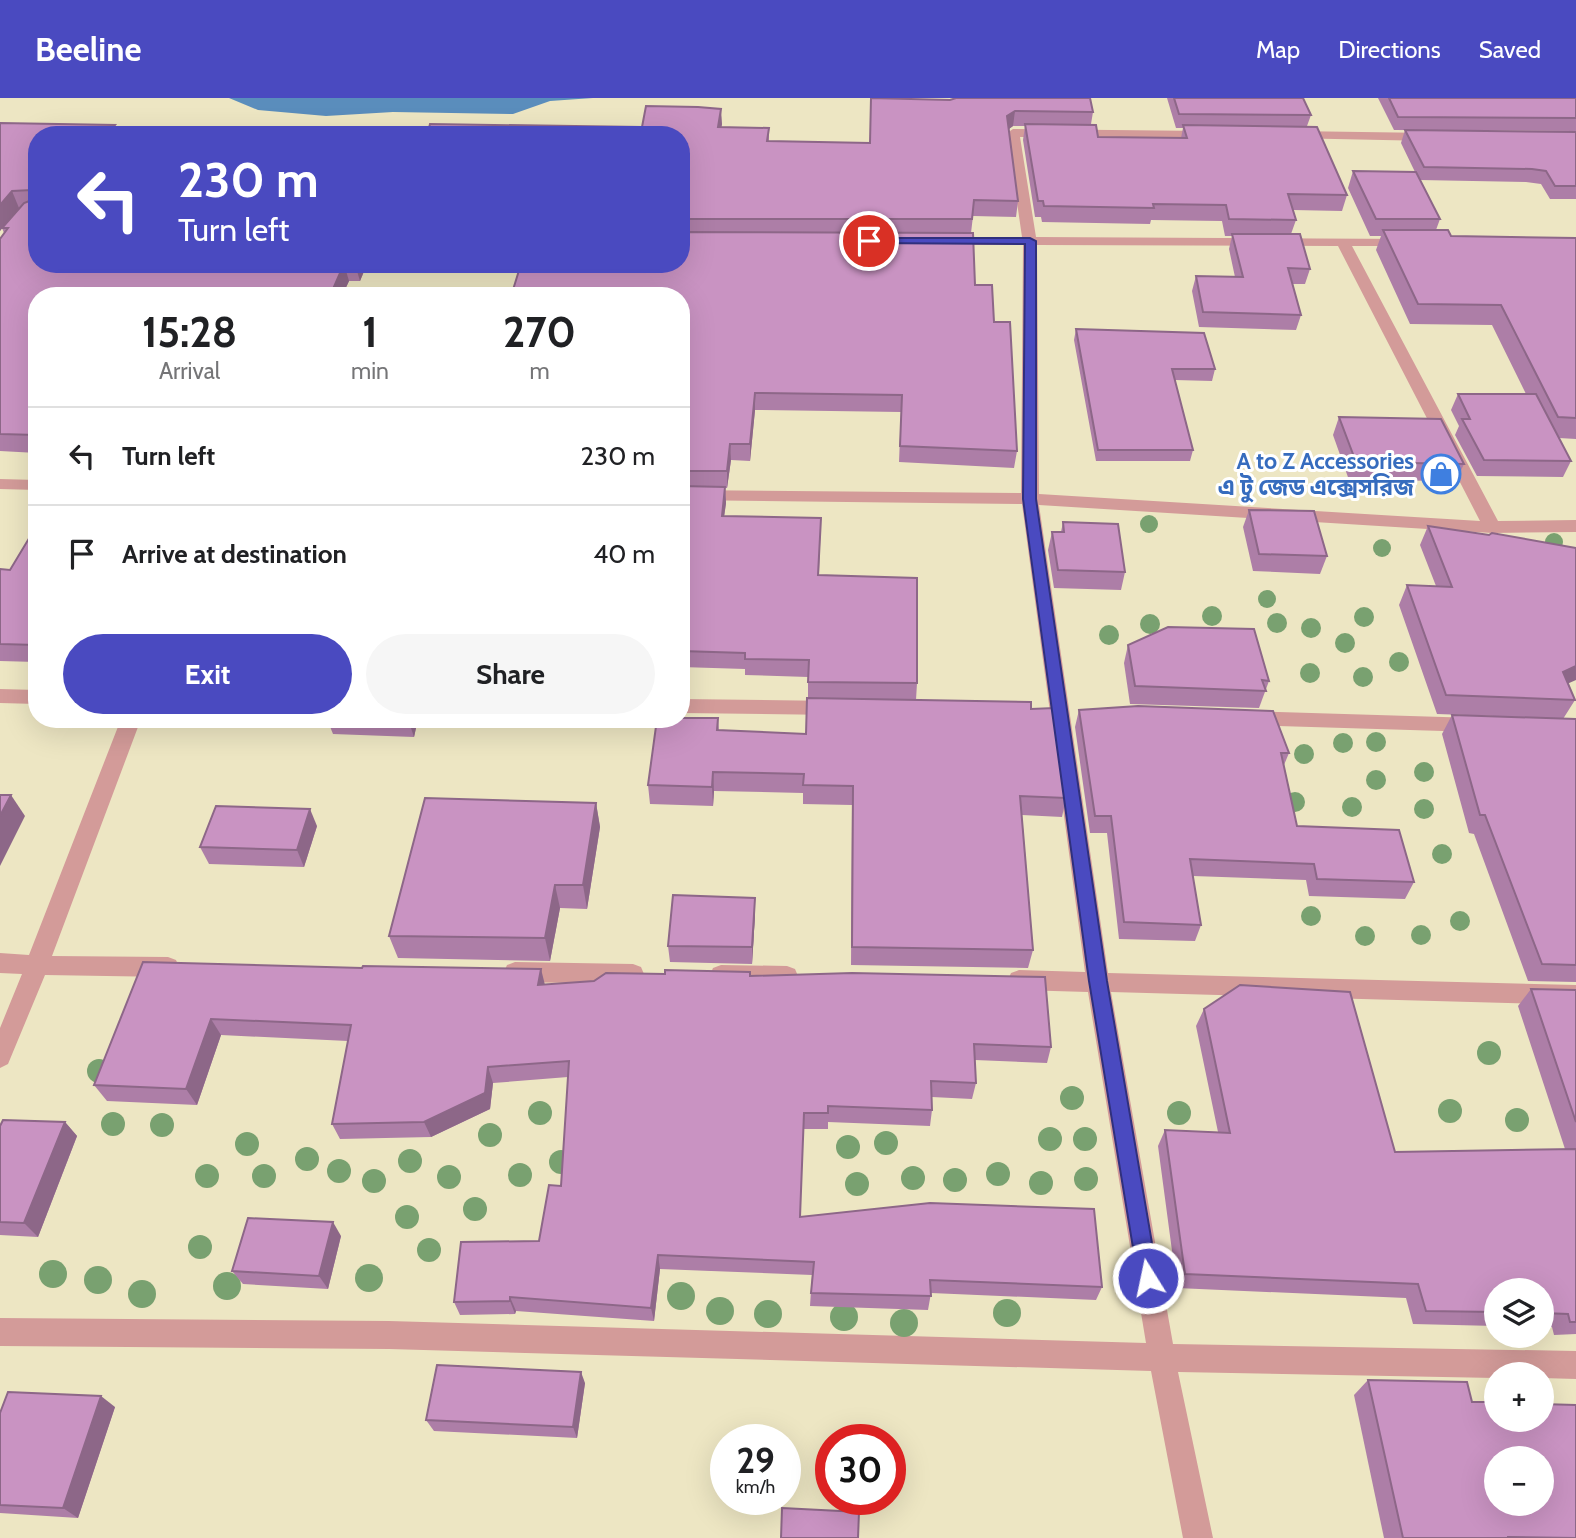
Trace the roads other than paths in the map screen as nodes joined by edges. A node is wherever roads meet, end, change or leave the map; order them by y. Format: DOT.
graph roads {
  1 [pos="1233,135"];
  2 [pos="1274,135"];
  3 [pos="1452,137"];
  4 [pos="933,241"];
  5 [pos="1030,241"];
  6 [pos="1342,241"];
  7 [pos="1424,242"];
  8 [pos="0,484"];
  9 [pos="28,485"];
  10 [pos="690,495"];
  11 [pos="1030,499"];
  12 [pos="1576,526"];
  13 [pos="1492,527"];
  14 [pos="0,696"];
  15 [pos="28,696"];
  16 [pos="690,706"];
  17 [pos="858,709"];
  18 [pos="1035,711"];
  19 [pos="1069,711"];
  20 [pos="1228,717"];
  21 [pos="1493,726"];
  22 [pos="128,728"];
  23 [pos="0,964"];
  24 [pos="37,965"];
  25 [pos="191,967"];
  26 [pos="498,972"];
  27 [pos="651,974"];
  28 [pos="693,975"];
  29 [pos="805,976"];
  30 [pos="1000,979"];
  31 [pos="1098,981"];
  32 [pos="1576,995"];
  33 [pos="0,1057"];
  34 [pos="0,1332"];
  35 [pos="1162,1359"];
  36 [pos="1576,1365"];
  37 [pos="1198,1538"];
  1 -- 5 [label="street"];
  2 -- 3 [label="street"];
  4 -- 5 [label="street"];
  5 -- 6 [label="street"];
  5 -- 11 [label="street"];
  6 -- 7 [label="street"];
  6 -- 13 [label="street"];
  8 -- 9 [label="street"];
  10 -- 11 [label="street"];
  11 -- 13 [label="street"];
  11 -- 19 [label="street"];
  12 -- 13 [label="street"];
  14 -- 15 [label="street"];
  16 -- 17 [label="street"];
  18 -- 19 [label="street"];
  19 -- 31 [label="street"];
  20 -- 21 [label="street"];
  22 -- 24 [label="street"];
  23 -- 24 [label="street"];
  24 -- 25 [label="street"];
  24 -- 33 [label="street"];
  26 -- 27 [label="street"];
  28 -- 29 [label="street"];
  30 -- 31 [label="street"];
  31 -- 32 [label="street"];
  31 -- 35 [label="street"];
  34 -- 35 [label="street"];
  35 -- 36 [label="street"];
  35 -- 37 [label="street"];
}
